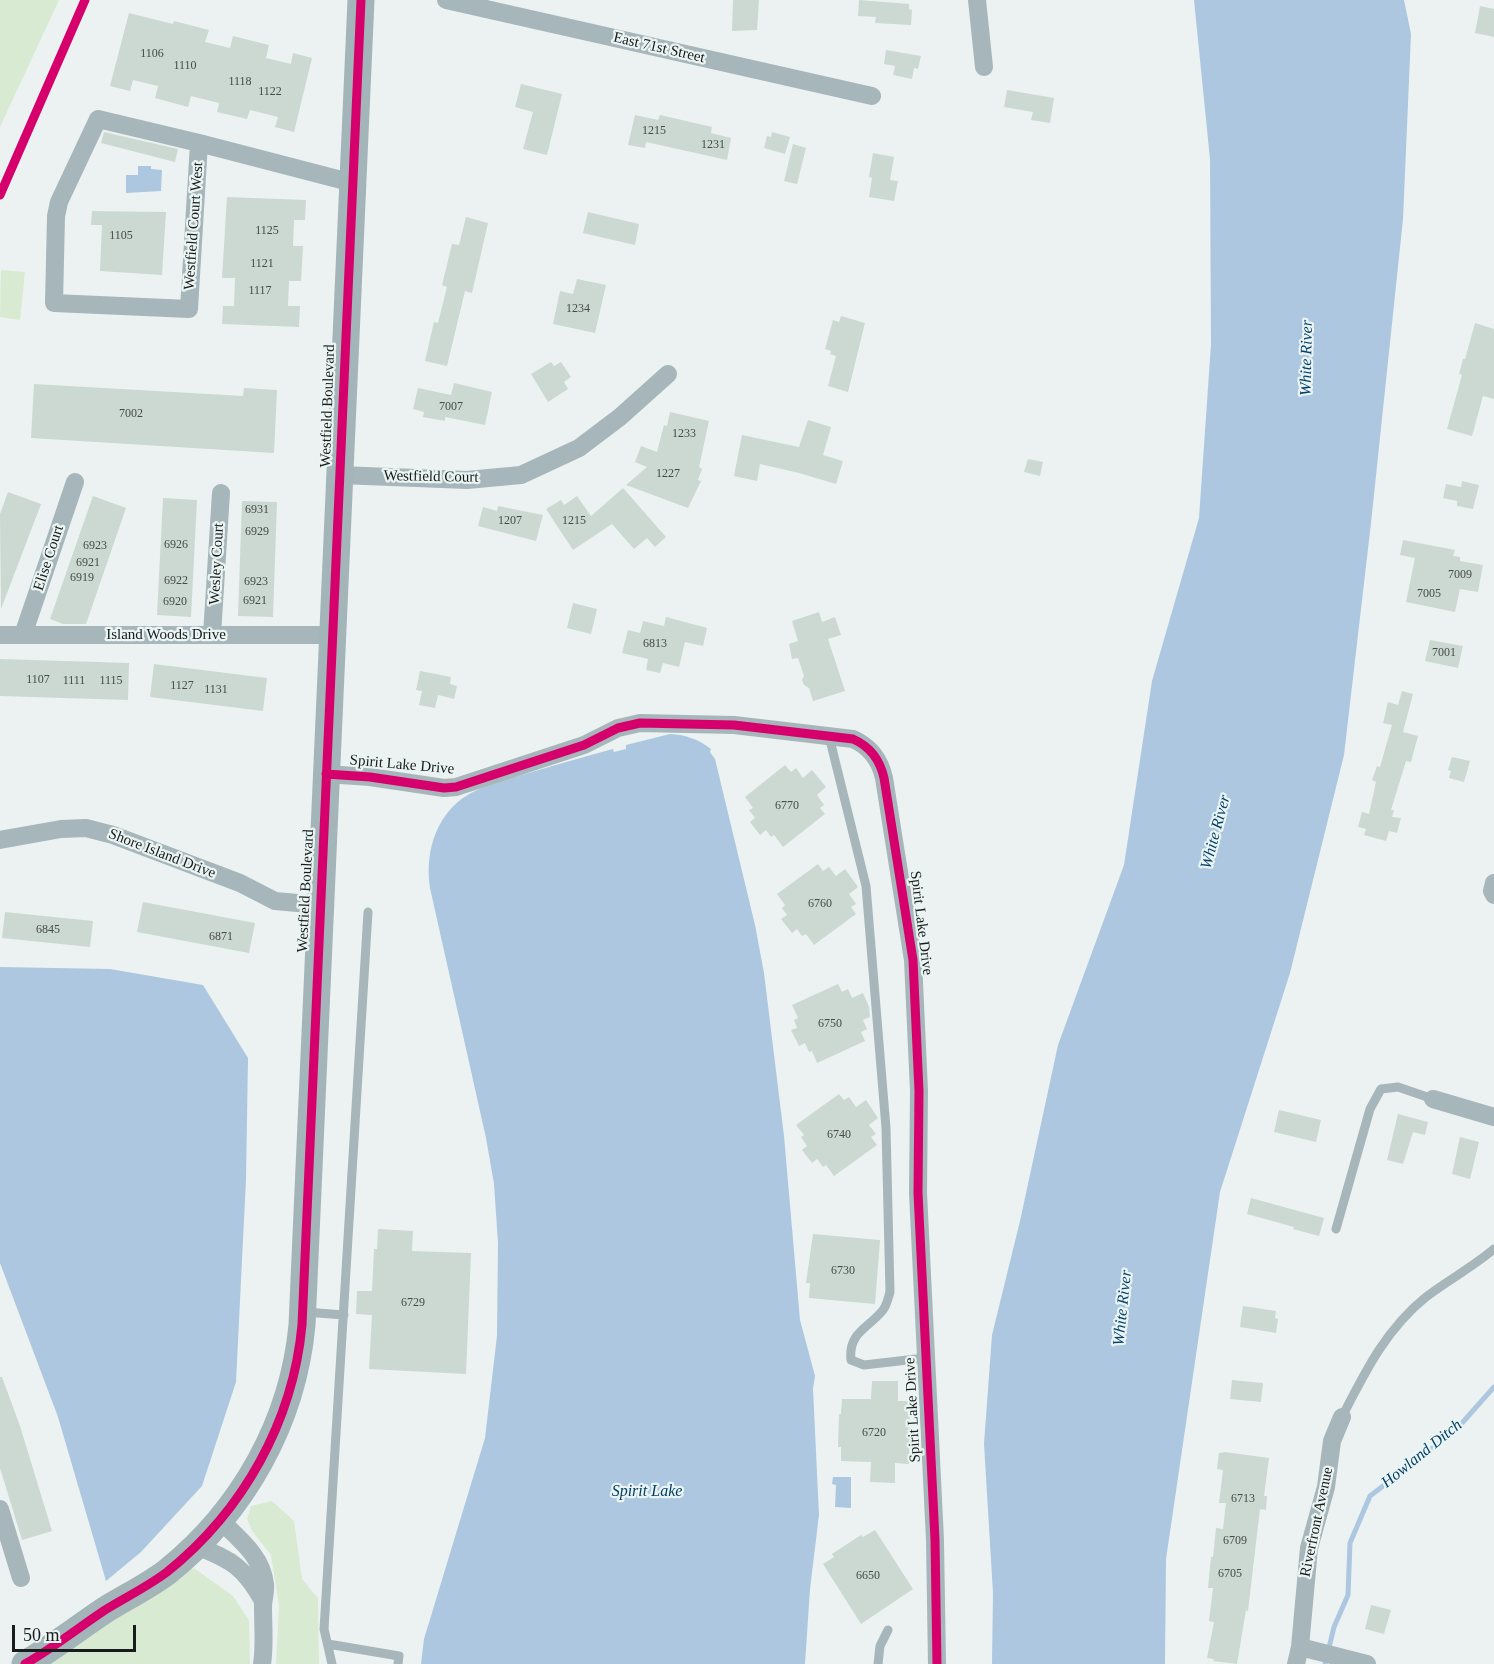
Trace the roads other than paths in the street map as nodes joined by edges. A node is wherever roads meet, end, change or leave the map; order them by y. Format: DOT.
graph roads {
  1 [pos="361,0"];
  2 [pos="446,0"];
  3 [pos="977,0"];
  4 [pos="984,67"];
  5 [pos="872,96"];
  6 [pos="199,143"];
  7 [pos="353,183"];
  8 [pos="668,374"];
  9 [pos="340,475"];
  10 [pos="75,482"];
  11 [pos="221,493"];
  12 [pos="0,635"];
  13 [pos="23,635"];
  14 [pos="212,635"];
  15 [pos="332,635"];
  16 [pos="829,736"];
  17 [pos="326,774"];
  18 [pos="0,840"];
  19 [pos="1494,883"];
  20 [pos="1494,896"];
  21 [pos="320,905"];
  22 [pos="368,912"];
  23 [pos="1433,1099"];
  24 [pos="1494,1117"];
  25 [pos="1336,1229"];
  26 [pos="1494,1249"];
  27 [pos="303,1312"];
  28 [pos="344,1315"];
  29 [pos="925,1358"];
  30 [pos="1342,1417"];
  31 [pos="0,1509"];
  32 [pos="220,1520"];
  33 [pos="196,1546"];
  34 [pos="21,1578"];
  35 [pos="264,1594"];
  36 [pos="888,1630"];
  37 [pos="328,1644"];
  38 [pos="1298,1656"];
  39 [pos="264,1659"];
  40 [pos="1361,1663"];
  41 [pos="25,1664"];
  42 [pos="332,1664"];
  43 [pos="398,1664"];
  44 [pos="878,1664"];
  45 [pos="936,1664"];
  1 -- 7 [label="street, Westfield Boulevard"];
  2 -- 5 [label="street, East 71st Street"];
  3 -- 4 [label="street"];
  6 -- 6 [label="street, Westfield Court West"];
  6 -- 7 [label="street, Westfield Court West"];
  7 -- 9 [label="street, Westfield Boulevard"];
  8 -- 9 [label="street, Westfield Court"];
  9 -- 15 [label="street, Westfield Boulevard"];
  10 -- 13 [label="street, Elise Court"];
  11 -- 14 [label="street, Wesley Court"];
  12 -- 13 [label="street, Island Woods Drive"];
  13 -- 14 [label="street, Island Woods Drive"];
  14 -- 15 [label="street, Island Woods Drive"];
  15 -- 17 [label="street, Westfield Boulevard"];
  16 -- 17 [label="street, Spirit Lake Drive"];
  16 -- 29 [label="street, Spirit Lake Drive"];
  16 -- 29 [label="lane"];
  17 -- 21 [label="street, Westfield Boulevard"];
  18 -- 21 [label="street, Shore Island Drive"];
  19 -- 20 [label="street"];
  21 -- 27 [label="street, Westfield Boulevard"];
  22 -- 28 [label="lane"];
  23 -- 24 [label="street"];
  23 -- 25 [label="lane"];
  26 -- 30 [label="lane"];
  27 -- 28 [label="lane"];
  27 -- 32 [label="street, Westfield Boulevard"];
  28 -- 37 [label="lane"];
  29 -- 45 [label="street, Spirit Lake Drive"];
  30 -- 38 [label="street, Riverfront Avenue"];
  31 -- 34 [label="street"];
  32 -- 33 [label="street, Westfield Boulevard"];
  32 -- 35 [label="street"];
  33 -- 35 [label="street"];
  33 -- 41 [label="street, Westfield Boulevard"];
  35 -- 39 [label="street"];
  36 -- 44 [label="lane"];
  37 -- 42 [label="lane"];
  37 -- 43 [label="lane"];
  38 -- 40 [label="street"];
}
